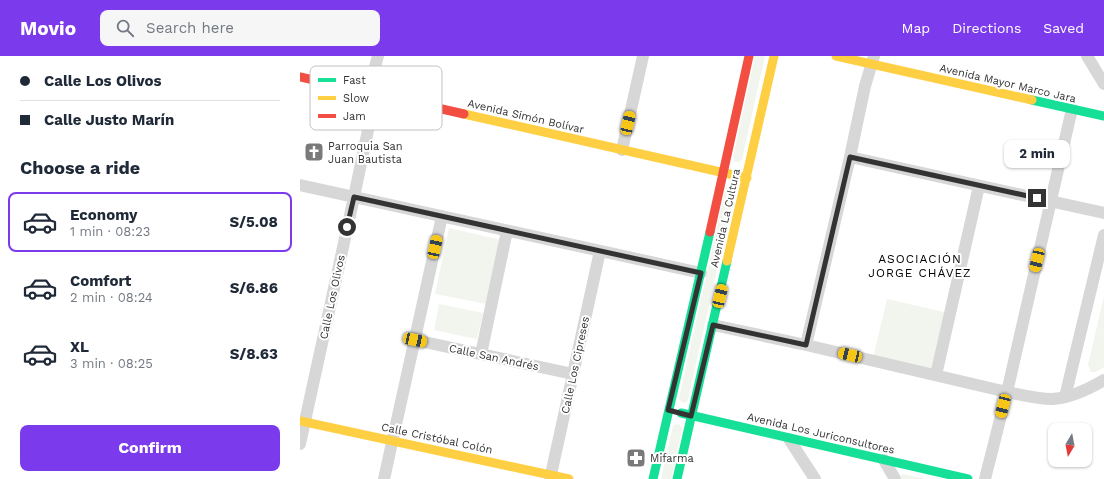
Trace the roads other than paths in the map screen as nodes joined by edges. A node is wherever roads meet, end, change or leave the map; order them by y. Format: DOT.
graph roads {
  1 [pos="378,56"];
  2 [pos="643,56"];
  3 [pos="749,56"];
  4 [pos="774,56"];
  5 [pos="836,56"];
  6 [pos="1087,56"];
  7 [pos="873,60"];
  8 [pos="375,66"];
  9 [pos="300,77"];
  10 [pos="310,79"];
  11 [pos="1104,84"];
  12 [pos="1072,109"];
  13 [pos="442,110"];
  14 [pos="1104,116"];
  15 [pos="368,130"];
  16 [pos="622,150"];
  17 [pos="850,157"];
  18 [pos="723,173"];
  19 [pos="747,178"];
  20 [pos="300,186"];
  21 [pos="979,186"];
  22 [pos="354,197"];
  23 [pos="1051,201"];
  24 [pos="1104,213"];
  25 [pos="442,216"];
  26 [pos="508,231"];
  27 [pos="1104,235"];
  28 [pos="600,251"];
  29 [pos="701,273"];
  30 [pos="713,325"];
  31 [pos="415,340"];
  32 [pos="806,345"];
  33 [pos="480,354"];
  34 [pos="573,374"];
  35 [pos="936,375"];
  36 [pos="1104,380"];
  37 [pos="1007,392"];
  38 [pos="1065,397"];
  39 [pos="668,410"];
  40 [pos="691,416"];
  41 [pos="302,421"];
  42 [pos="789,438"];
  43 [pos="392,441"];
  44 [pos="300,444"];
  45 [pos="884,460"];
  46 [pos="551,477"];
  47 [pos="384,479"];
  48 [pos="568,479"];
  49 [pos="653,479"];
  50 [pos="677,479"];
  51 [pos="815,479"];
  52 [pos="896,479"];
  53 [pos="968,479"];
  54 [pos="985,479"];
  1 -- 8 [label="street, Calle Los Olivos"];
  2 -- 16 [label="street"];
  3 -- 18 [label="street, Avenida La Cultura"];
  4 -- 19 [label="street, Avenida La Cultura"];
  5 -- 7 [label="street, Avenida Mayor Marco Jara"];
  6 -- 11 [label="street"];
  7 -- 12 [label="street, Avenida Mayor Marco Jara"];
  7 -- 17 [label="street"];
  9 -- 10 [label="street, Avenida Simón Bolívar"];
  12 -- 14 [label="street, Avenida Mayor Marco Jara"];
  12 -- 23 [label="street"];
  13 -- 16 [label="street, Avenida Simón Bolívar"];
  15 -- 22 [label="street, Calle Los Olivos"];
  16 -- 18 [label="street, Avenida Simón Bolívar"];
  17 -- 21 [label="street"];
  17 -- 32 [label="street"];
  18 -- 19 [label="street, Avenida Simón Bolívar"];
  18 -- 29 [label="street, Avenida La Cultura"];
  19 -- 30 [label="street, Avenida La Cultura"];
  20 -- 22 [label="street"];
  21 -- 23 [label="street"];
  21 -- 35 [label="street"];
  22 -- 25 [label="street"];
  22 -- 41 [label="street, Calle Los Olivos"];
  23 -- 24 [label="street"];
  23 -- 37 [label="street"];
  25 -- 26 [label="street"];
  25 -- 31 [label="street"];
  26 -- 28 [label="street"];
  26 -- 33 [label="street"];
  27 -- 38 [label="street"];
  28 -- 29 [label="street"];
  28 -- 34 [label="street, Calle Los Cipreses"];
  29 -- 39 [label="street, Avenida La Cultura"];
  30 -- 32 [label="street"];
  30 -- 40 [label="street, Avenida La Cultura"];
  31 -- 33 [label="street, Calle San Andrés"];
  31 -- 43 [label="street"];
  32 -- 35 [label="street"];
  33 -- 34 [label="street, Calle San Andrés"];
  34 -- 46 [label="street, Calle Los Cipreses"];
  35 -- 37 [label="street"];
  36 -- 38 [label="street"];
  37 -- 38 [label="street"];
  37 -- 54 [label="street"];
  39 -- 40 [label="street, Avenida Los Juriconsultores"];
  39 -- 49 [label="street, Avenida La Cultura"];
  40 -- 42 [label="street, Avenida Los Juriconsultores"];
  40 -- 50 [label="street, Avenida La Cultura"];
  41 -- 43 [label="street, Calle Cristóbal Colón"];
  41 -- 44 [label="street, Calle Los Olivos"];
  42 -- 45 [label="street, Avenida Los Juriconsultores"];
  42 -- 51 [label="street"];
  43 -- 46 [label="street, Calle Cristóbal Colón"];
  43 -- 47 [label="street"];
  45 -- 52 [label="street"];
  45 -- 53 [label="street, Avenida Los Juriconsultores"];
  46 -- 48 [label="street, Calle Cristóbal Colón"];
}
